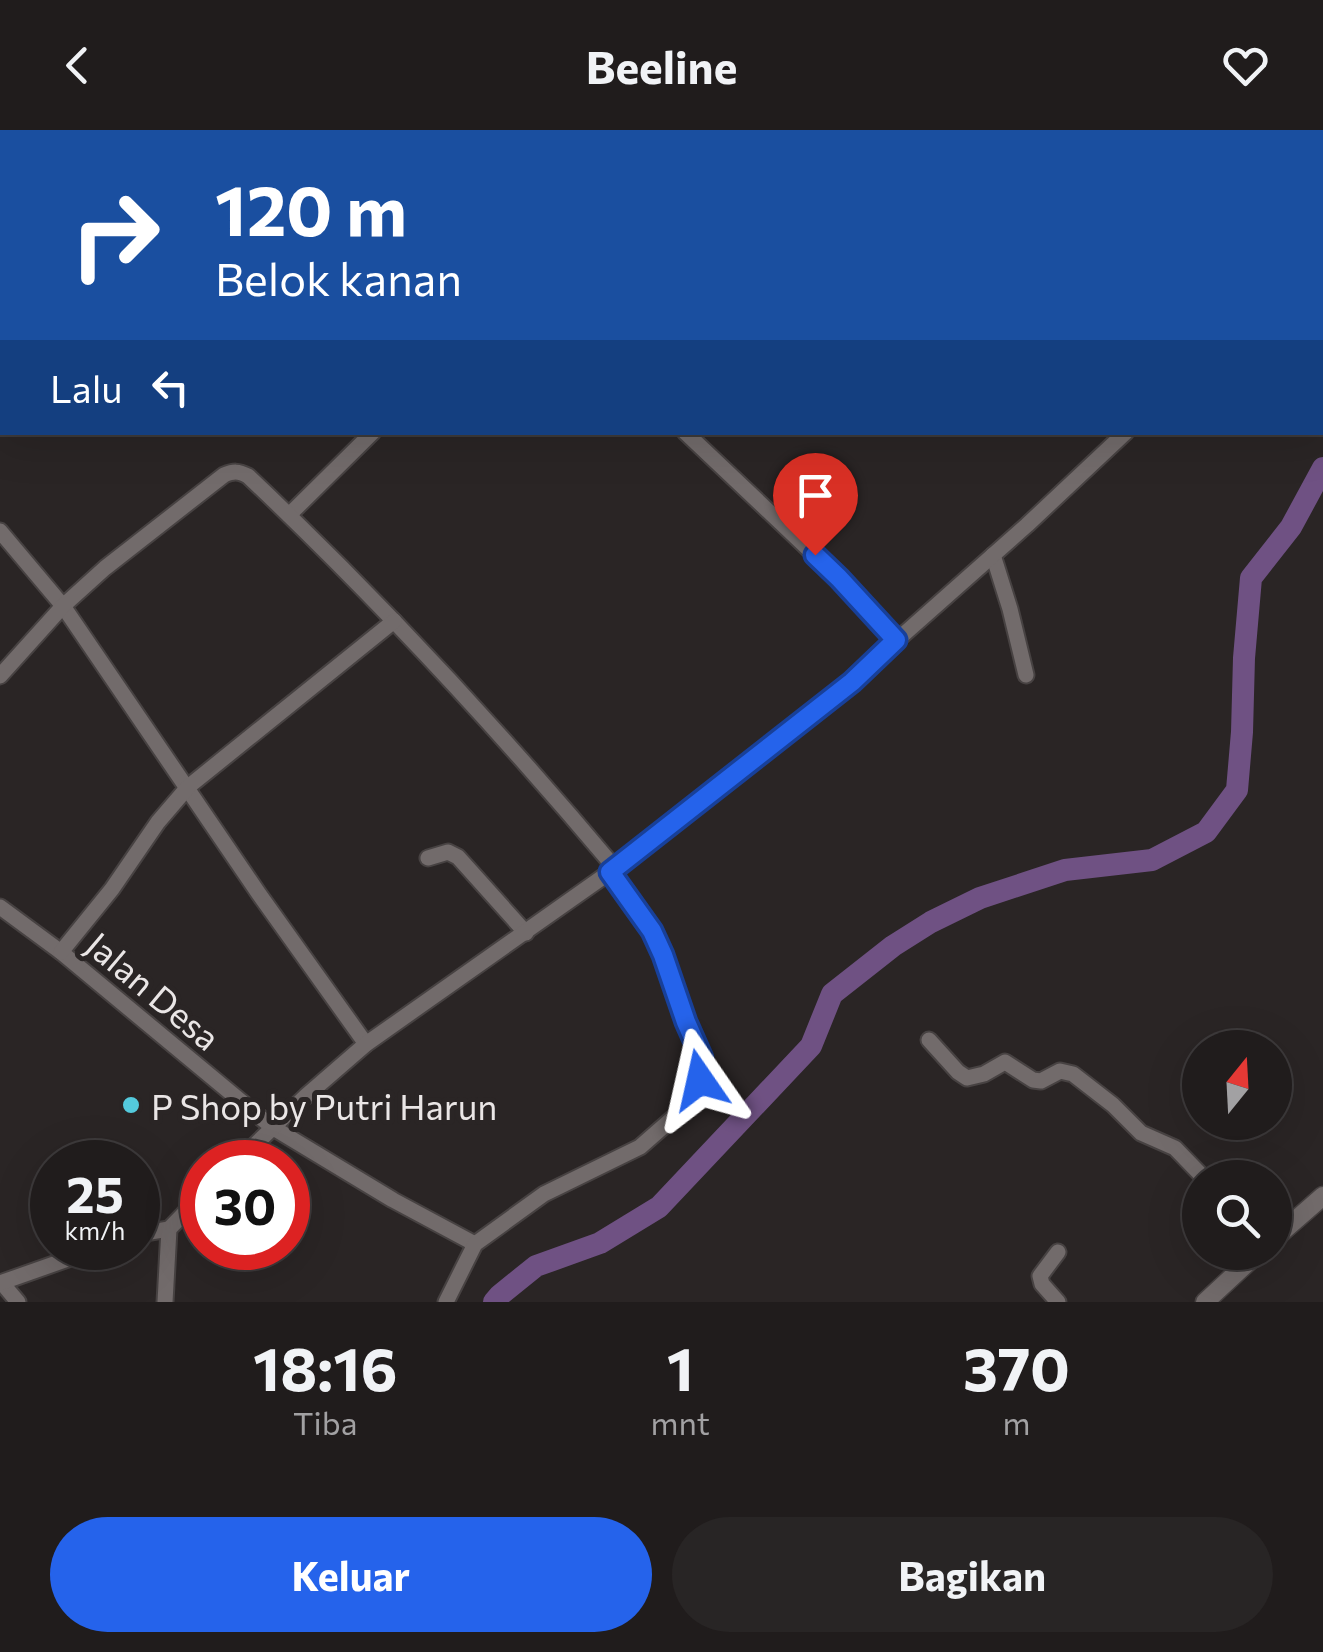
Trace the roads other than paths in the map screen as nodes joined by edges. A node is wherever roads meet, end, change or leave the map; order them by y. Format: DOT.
graph roads {
  1 [pos="369,435"];
  2 [pos="688,435"];
  3 [pos="1123,435"];
  4 [pos="289,515"];
  5 [pos="0,531"];
  6 [pos="993,555"];
  7 [pos="62,606"];
  8 [pos="394,621"];
  9 [pos="896,640"];
  10 [pos="0,676"];
  11 [pos="1026,676"];
  12 [pos="188,788"];
  13 [pos="428,858"];
  14 [pos="613,870"];
  15 [pos="0,907"];
  16 [pos="526,933"];
  17 [pos="61,952"];
  18 [pos="930,1040"];
  19 [pos="366,1044"];
  20 [pos="272,1127"];
  21 [pos="259,1140"];
  22 [pos="1186,1160"];
  23 [pos="1322,1199"];
  24 [pos="180,1217"];
  25 [pos="1292,1224"];
  26 [pos="169,1228"];
  27 [pos="160,1230"];
  28 [pos="474,1244"];
  29 [pos="1058,1252"];
  30 [pos="36,1270"];
  31 [pos="1240,1270"];
  32 [pos="2,1282"];
  33 [pos="448,1298"];
  34 [pos="18,1302"];
  35 [pos="165,1302"];
  36 [pos="1058,1302"];
  37 [pos="1205,1302"];
  1 -- 4 [label="street"];
  2 -- 9 [label="street"];
  3 -- 6 [label="street"];
  4 -- 7 [label="street"];
  4 -- 8 [label="street"];
  5 -- 7 [label="street"];
  6 -- 9 [label="street"];
  6 -- 11 [label="street"];
  7 -- 10 [label="street"];
  7 -- 12 [label="street"];
  8 -- 12 [label="street"];
  8 -- 14 [label="street"];
  9 -- 14 [label="street"];
  12 -- 17 [label="street"];
  12 -- 19 [label="street"];
  13 -- 16 [label="street"];
  14 -- 16 [label="street"];
  14 -- 28 [label="street"];
  15 -- 17 [label="street, Jalan Desa"];
  16 -- 19 [label="street"];
  17 -- 20 [label="street, Jalan Desa"];
  18 -- 22 [label="street"];
  19 -- 20 [label="street"];
  20 -- 21 [label="street"];
  20 -- 28 [label="street, Jalan Desa"];
  23 -- 25 [label="street"];
  24 -- 26 [label="street"];
  26 -- 27 [label="street"];
  26 -- 35 [label="street"];
  28 -- 33 [label="street"];
  29 -- 36 [label="street"];
  30 -- 32 [label="street"];
  31 -- 37 [label="street"];
  32 -- 34 [label="street"];
}
